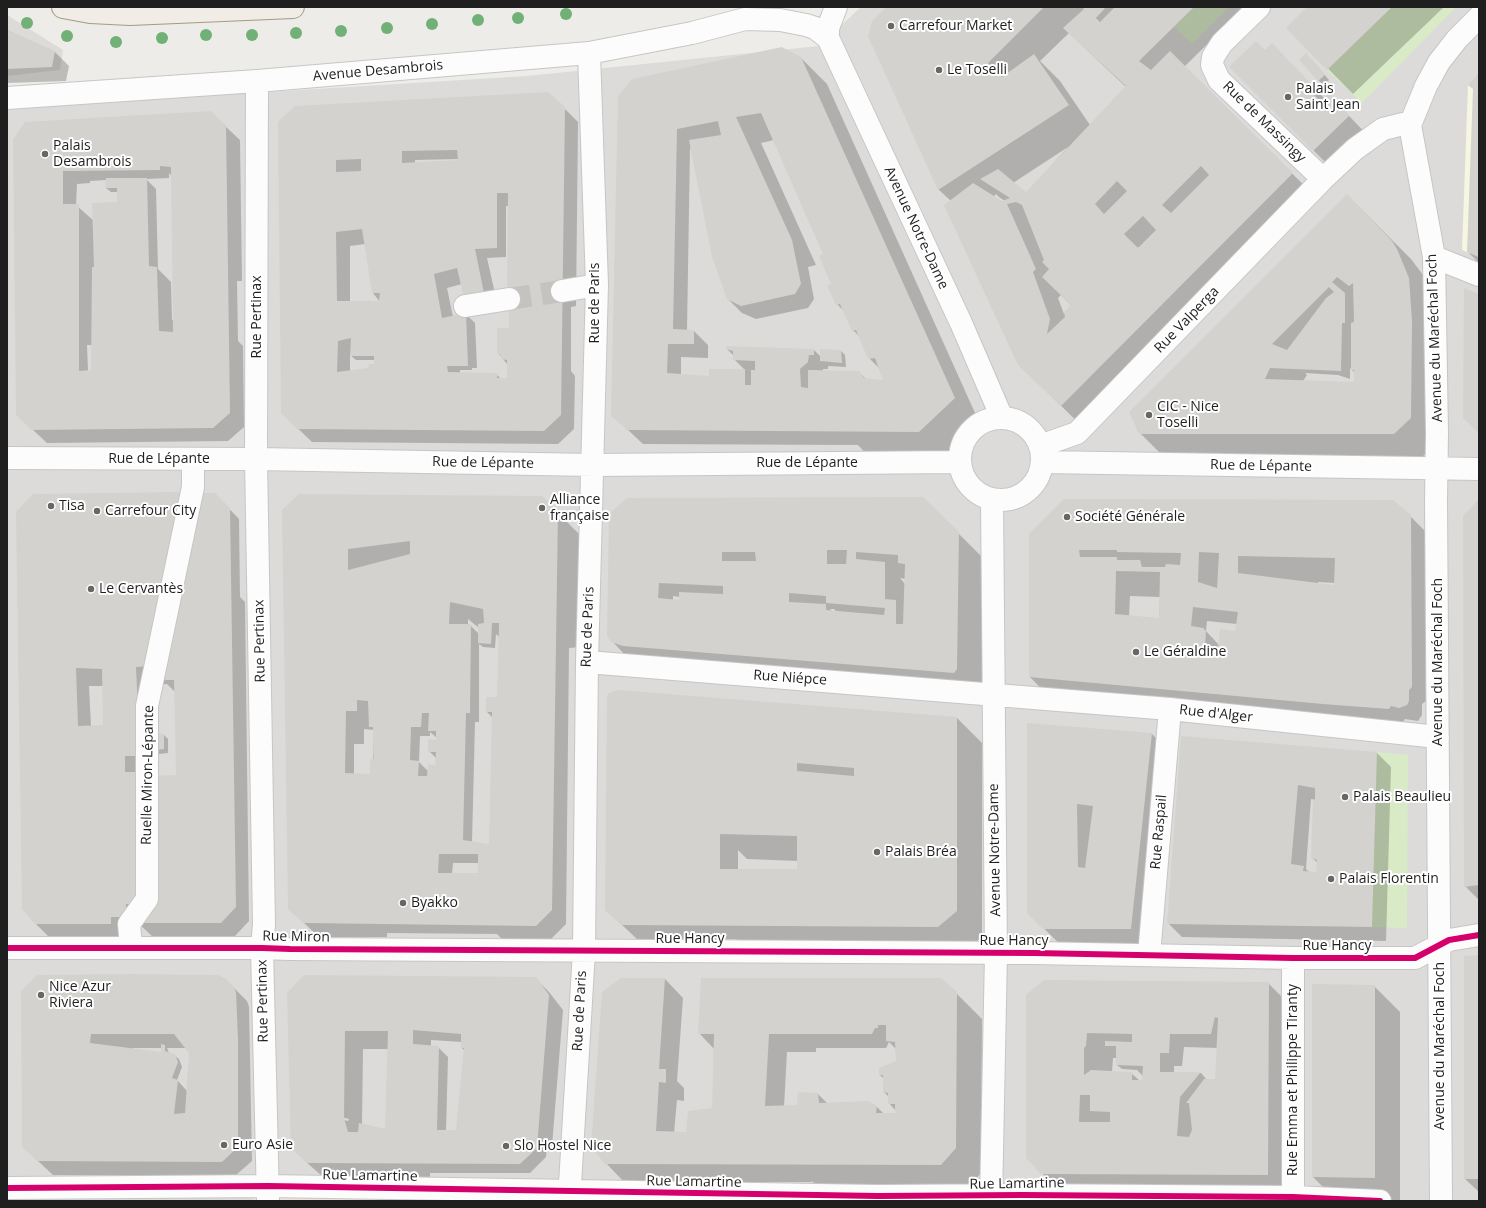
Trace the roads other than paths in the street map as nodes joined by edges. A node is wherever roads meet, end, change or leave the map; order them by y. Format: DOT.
graph roads {
  1 [pos="63,7"];
  2 [pos="293,7"];
  3 [pos="782,7"];
  4 [pos="836,7"];
  5 [pos="1259,7"];
  6 [pos="1479,17"];
  7 [pos="745,19"];
  8 [pos="828,38"];
  9 [pos="589,53"];
  10 [pos="257,81"];
  11 [pos="7,98"];
  12 [pos="1410,125"];
  13 [pos="1323,179"];
  14 [pos="1434,257"];
  15 [pos="1479,275"];
  16 [pos="596,285"];
  17 [pos="562,291"];
  18 [pos="509,299"];
  19 [pos="465,306"];
  20 [pos="1002,418"];
  21 [pos="1041,454"];
  22 [pos="7,458"];
  23 [pos="193,459"];
  24 [pos="256,459"];
  25 [pos="960,462"];
  26 [pos="593,465"];
  27 [pos="1437,469"];
  28 [pos="1479,469"];
  29 [pos="992,500"];
  30 [pos="587,662"];
  31 [pos="994,694"];
  32 [pos="1170,709"];
  33 [pos="1438,737"];
  34 [pos="1479,935"];
  35 [pos="1440,946"];
  36 [pos="131,947"];
  37 [pos="7,948"];
  38 [pos="262,948"];
  39 [pos="584,951"];
  40 [pos="996,953"];
  41 [pos="1149,955"];
  42 [pos="1293,958"];
  43 [pos="7,1188"];
  44 [pos="268,1194"];
  45 [pos="569,1197"];
  46 [pos="991,1198"];
  47 [pos="1293,1199"];
  48 [pos="1380,1201"];
  49 [pos="1441,1201"];
  1 -- 2 [label="main road"];
  3 -- 7 [label="street, Avenue Desambrois"];
  4 -- 8 [label="street"];
  5 -- 13 [label="street, Rue de Massingy"];
  6 -- 12 [label="street"];
  7 -- 8 [label="street, Avenue Desambrois"];
  7 -- 9 [label="street, Avenue Desambrois"];
  8 -- 20 [label="street, Avenue Notre-Dame"];
  9 -- 10 [label="street, Avenue Desambrois"];
  9 -- 16 [label="street, Rue de Paris"];
  10 -- 11 [label="street, Avenue Desambrois"];
  10 -- 24 [label="street, Rue Pertinax"];
  12 -- 13 [label="street"];
  12 -- 14 [label="street, Avenue du Maréchal Foch"];
  13 -- 21 [label="street, Rue Valperga"];
  14 -- 15 [label="street"];
  14 -- 27 [label="street, Avenue du Maréchal Foch"];
  16 -- 17 [label="street"];
  16 -- 26 [label="street, Rue de Paris"];
  18 -- 19 [label="street"];
  20 -- 21 [label="street"];
  20 -- 25 [label="street"];
  21 -- 27 [label="street, Rue de Lépante"];
  21 -- 29 [label="street"];
  22 -- 23 [label="street, Rue de Lépante"];
  23 -- 24 [label="street, Rue de Lépante"];
  23 -- 36 [label="street, Ruelle Miron-Lépante"];
  24 -- 26 [label="street, Rue de Lépante"];
  24 -- 38 [label="street, Rue Pertinax"];
  25 -- 26 [label="street, Rue de Lépante"];
  25 -- 29 [label="street"];
  26 -- 30 [label="street, Rue de Paris"];
  27 -- 28 [label="street, Rue de Lépante"];
  27 -- 33 [label="street, Avenue du Maréchal Foch"];
  29 -- 31 [label="street, Avenue Notre-Dame"];
  30 -- 31 [label="street, Rue Niépce"];
  30 -- 39 [label="street, Rue de Paris"];
  31 -- 32 [label="street, Rue d'Alger"];
  31 -- 40 [label="street, Avenue Notre-Dame"];
  32 -- 33 [label="street, Rue d'Alger"];
  32 -- 41 [label="street, Rue Raspail"];
  33 -- 35 [label="street, Avenue du Maréchal Foch"];
  34 -- 35 [label="street, Rue Hancy"];
  35 -- 42 [label="street, Rue Hancy"];
  35 -- 49 [label="street, Avenue du Maréchal Foch"];
  36 -- 37 [label="street, Rue Miron"];
  36 -- 38 [label="street, Rue Miron"];
  38 -- 39 [label="street, Rue Miron"];
  38 -- 44 [label="street, Rue Pertinax"];
  39 -- 40 [label="street, Rue Hancy"];
  39 -- 45 [label="street, Rue de Paris"];
  40 -- 41 [label="street, Rue Hancy"];
  40 -- 46 [label="street, Avenue Notre-Dame"];
  41 -- 42 [label="street, Rue Hancy"];
  42 -- 47 [label="street, Rue Emma et Philippe Tiranty"];
  43 -- 44 [label="street, Rue Lamartine"];
  44 -- 45 [label="street, Rue Lamartine"];
  45 -- 46 [label="street, Rue Lamartine"];
  46 -- 47 [label="street, Rue Lamartine"];
  47 -- 48 [label="street, Rue Lamartine"];
}
